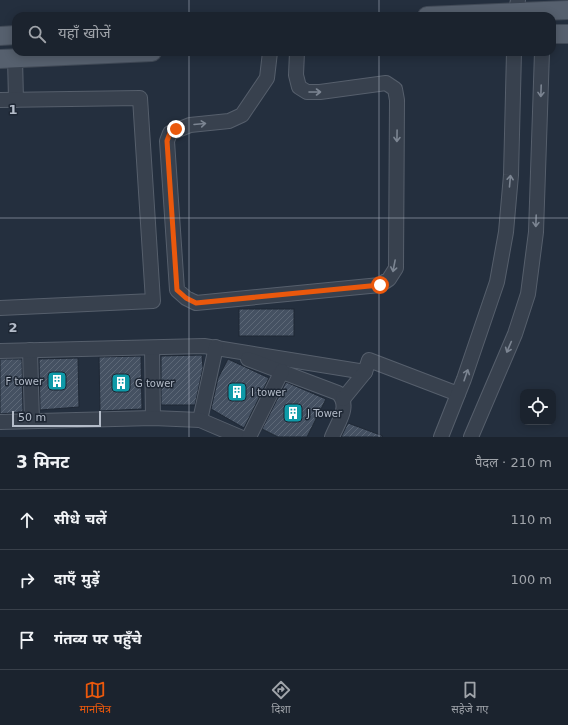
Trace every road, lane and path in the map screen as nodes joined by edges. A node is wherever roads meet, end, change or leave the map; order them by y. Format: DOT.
graph roads {
  1 [pos="516,9"];
  2 [pos="541,9"];
  3 [pos="568,10"];
  4 [pos="478,12"];
  5 [pos="556,34"];
  6 [pos="568,34"];
  7 [pos="12,35"];
  8 [pos="0,36"];
  9 [pos="55,56"];
  10 [pos="270,56"];
  11 [pos="297,56"];
  12 [pos="514,56"];
  13 [pos="542,56"];
  14 [pos="7,58"];
  15 [pos="0,100"];
  16 [pos="16,100"];
  17 [pos="0,308"];
  18 [pos="216,347"];
  19 [pos="152,348"];
  20 [pos="30,350"];
  21 [pos="0,351"];
  22 [pos="282,371"];
  23 [pos="365,372"];
  24 [pos="458,394"];
  25 [pos="343,398"];
  26 [pos="153,418"];
  27 [pos="200,420"];
  28 [pos="32,421"];
  29 [pos="0,422"];
  30 [pos="240,437"];
  31 [pos="249,437"];
  32 [pos="332,437"];
  33 [pos="441,437"];
  34 [pos="471,437"];
  1 -- 2 [label="main road"];
  1 -- 4 [label="main road"];
  2 -- 3 [label="main road"];
  5 -- 6 [label="main road"];
  7 -- 8 [label="main road"];
  9 -- 14 [label="main road"];
  11 -- 10 [label="street, one-way"];
  24 -- 12 [label="street, one-way"];
  13 -- 34 [label="street, one-way"];
  14 -- 16 [label="street"];
  15 -- 16 [label="street"];
  16 -- 17 [label="street"];
  18 -- 19 [label="street"];
  18 -- 22 [label="street"];
  18 -- 23 [label="street"];
  18 -- 27 [label="street"];
  19 -- 20 [label="street"];
  19 -- 26 [label="street"];
  20 -- 21 [label="street"];
  20 -- 28 [label="street"];
  22 -- 25 [label="street"];
  22 -- 31 [label="street"];
  23 -- 24 [label="street"];
  23 -- 25 [label="street"];
  24 -- 33 [label="street"];
  25 -- 32 [label="street"];
  26 -- 27 [label="street"];
  26 -- 28 [label="street"];
  27 -- 30 [label="street"];
  28 -- 29 [label="street"];
}
